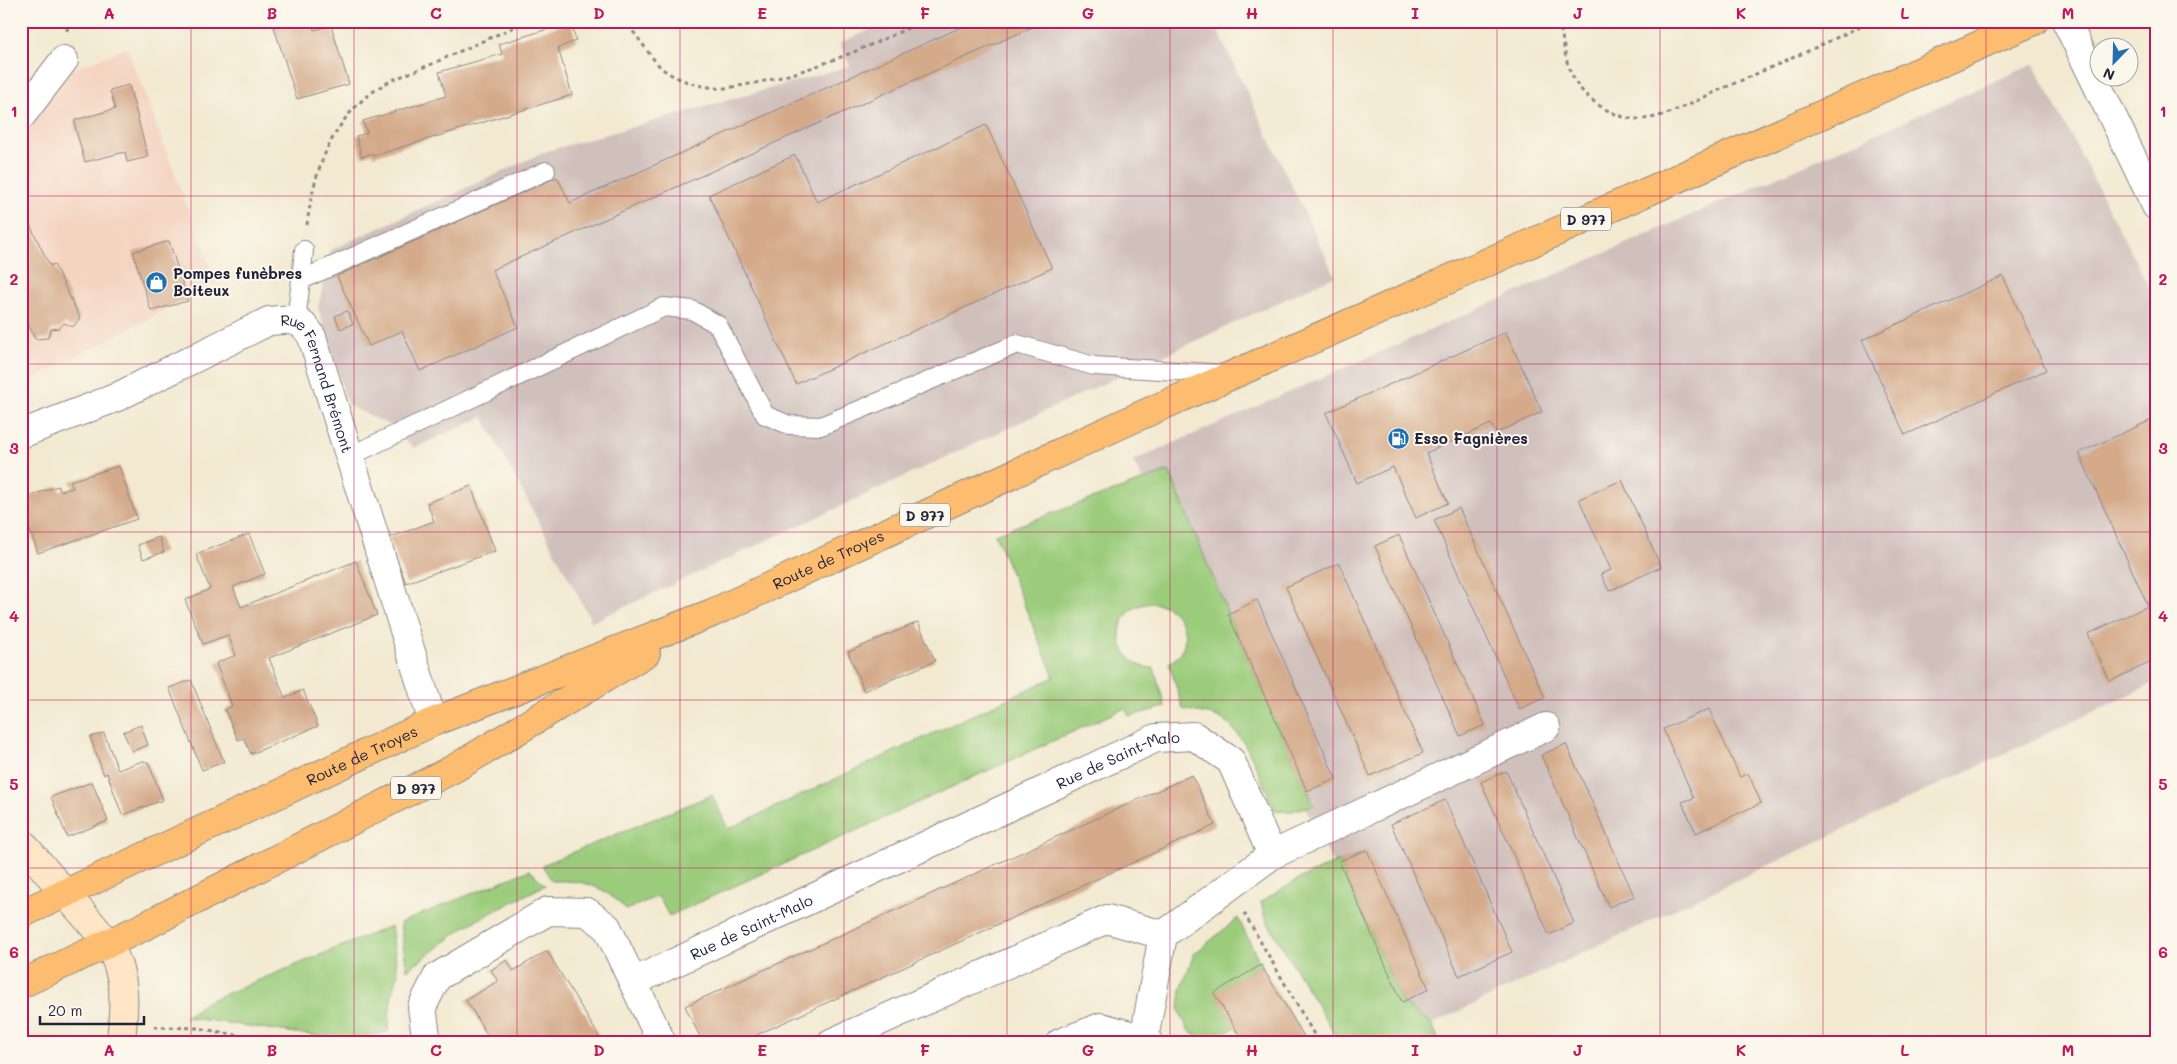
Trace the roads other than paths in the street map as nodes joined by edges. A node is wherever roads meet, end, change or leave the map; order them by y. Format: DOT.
graph roads {
  1 [pos="2034,21"];
  2 [pos="2066,21"];
  3 [pos="64,60"];
  4 [pos="21,116"];
  5 [pos="546,171"];
  6 [pos="2156,206"];
  7 [pos="304,250"];
  8 [pos="300,280"];
  9 [pos="296,321"];
  10 [pos="1235,374"];
  11 [pos="21,434"];
  12 [pos="350,456"];
  13 [pos="712,613"];
  14 [pos="433,722"];
  15 [pos="1546,727"];
  16 [pos="21,842"];
  17 [pos="1272,855"];
  18 [pos="67,893"];
  19 [pos="21,914"];
  20 [pos="1163,935"];
  21 [pos="108,943"];
  22 [pos="633,982"];
  23 [pos="21,984"];
  24 [pos="122,1038"];
  25 [pos="1147,1041"];
  26 [pos="427,1043"];
  27 [pos="662,1043"];
  28 [pos="831,1043"];
  29 [pos="1060,1043"];
  1 -- 10 [label="main road, D 977"];
  2 -- 6 [label="street"];
  3 -- 4 [label="street"];
  5 -- 8 [label="lane"];
  7 -- 8 [label="lane"];
  8 -- 9 [label="lane"];
  9 -- 11 [label="street, Rue Fernand Brémont"];
  9 -- 12 [label="street, Rue Fernand Brémont"];
  10 -- 12 [label="lane"];
  10 -- 13 [label="main road, Route de Troyes / D 977"];
  12 -- 14 [label="street, Rue Fernand Brémont"];
  13 -- 14 [label="main road, Route de Troyes / D 977"];
  13 -- 21 [label="main road, Route de Troyes / D 977"];
  14 -- 18 [label="main road, Route de Troyes / D 977"];
  15 -- 17 [label="street"];
  16 -- 18 [label="main road"];
  17 -- 20 [label="street"];
  17 -- 22 [label="street, Rue de Saint-Malo"];
  18 -- 19 [label="main road, Route de Troyes / D 977"];
  18 -- 21 [label="main road"];
  20 -- 25 [label="street"];
  20 -- 28 [label="street"];
  21 -- 23 [label="main road, D 977"];
  21 -- 24 [label="main road"];
  22 -- 26 [label="street"];
  22 -- 27 [label="street"];
  25 -- 29 [label="street"];
}
